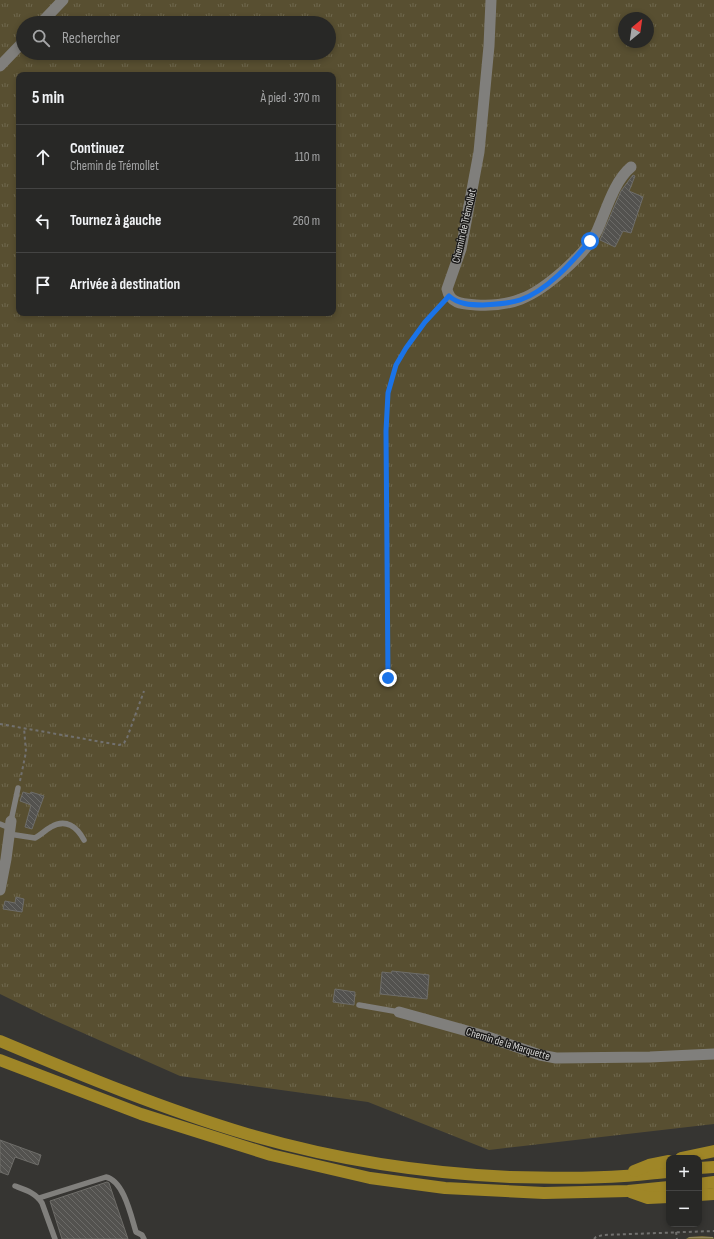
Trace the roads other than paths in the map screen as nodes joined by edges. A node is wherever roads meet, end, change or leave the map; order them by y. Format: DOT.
graph roads {
  1 [pos="63,0"];
  2 [pos="491,0"];
  3 [pos="48,16"];
  4 [pos="16,49"];
  5 [pos="0,66"];
  6 [pos="631,167"];
  7 [pos="18,788"];
  8 [pos="8,827"];
  9 [pos="84,840"];
  10 [pos="0,890"];
  11 [pos="359,1005"];
  12 [pos="399,1012"];
  13 [pos="0,1041"];
  14 [pos="714,1054"];
  15 [pos="0,1060"];
  16 [pos="714,1151"];
  17 [pos="695,1155"];
  18 [pos="666,1162"];
  19 [pos="714,1167"];
  20 [pos="702,1168"];
  21 [pos="666,1172"];
  22 [pos="623,1176"];
  23 [pos="714,1182"];
  24 [pos="702,1184"];
  25 [pos="15,1186"];
  26 [pos="666,1187"];
  27 [pos="628,1191"];
  28 [pos="714,1194"];
  29 [pos="702,1195"];
  30 [pos="666,1196"];
  31 [pos="39,1198"];
  32 [pos="55,1239"];
  33 [pos="144,1239"];
  1 -- 3 [label="street"];
  2 -- 6 [label="street, Chemin de Trémollet"];
  4 -- 5 [label="street"];
  7 -- 8 [label="lane"];
  8 -- 9 [label="lane"];
  8 -- 10 [label="street"];
  11 -- 12 [label="lane"];
  12 -- 14 [label="street, Chemin de la Marquette"];
  13 -- 22 [label="highway"];
  15 -- 27 [label="highway"];
  16 -- 17 [label="highway"];
  18 -- 22 [label="highway"];
  19 -- 20 [label="highway"];
  21 -- 22 [label="highway"];
  23 -- 24 [label="highway"];
  25 -- 31 [label="lane"];
  26 -- 27 [label="highway"];
  27 -- 30 [label="highway"];
  28 -- 29 [label="highway"];
  31 -- 32 [label="lane"];
  31 -- 33 [label="lane"];
}
